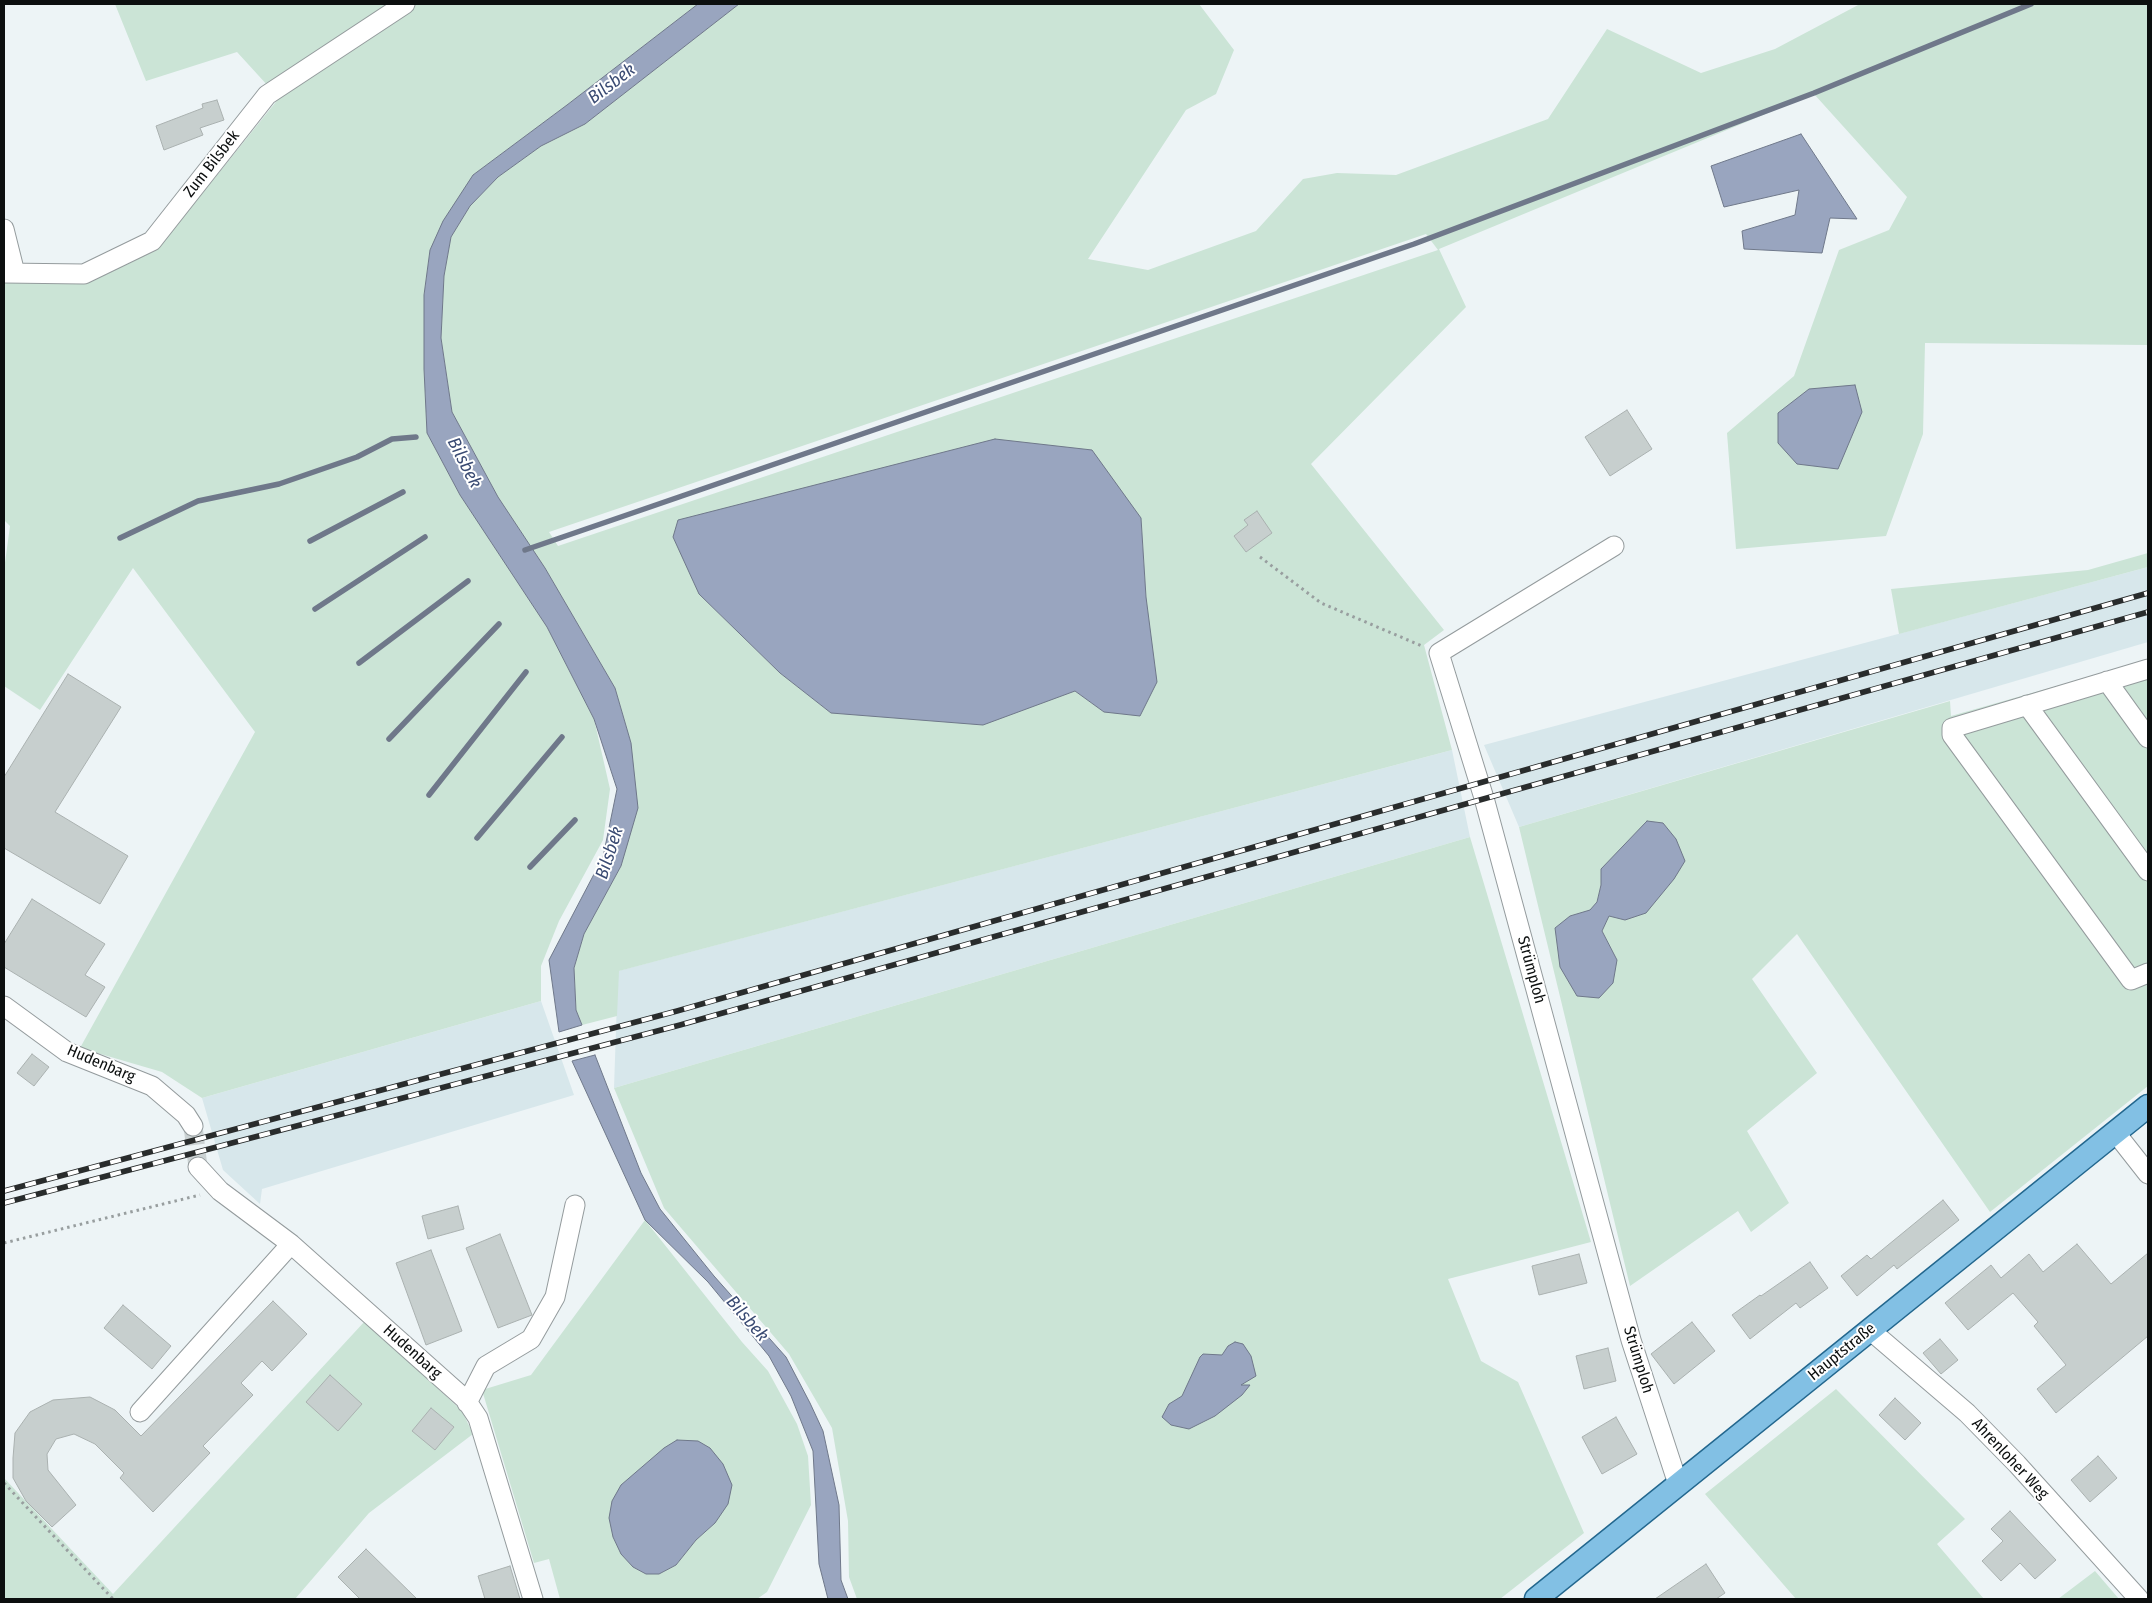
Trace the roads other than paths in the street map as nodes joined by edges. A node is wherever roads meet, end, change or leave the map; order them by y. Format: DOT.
graph roads {
  1 [pos="405,4"];
  2 [pos="4,229"];
  3 [pos="9,273"];
  4 [pos="1614,546"];
  5 [pos="2148,669"];
  6 [pos="2106,681"];
  7 [pos="2027,705"];
  8 [pos="2148,738"];
  9 [pos="2148,871"];
  10 [pos="2148,973"];
  11 [pos="4,1006"];
  12 [pos="2148,1106"];
  13 [pos="193,1126"];
  14 [pos="2115,1132"];
  15 [pos="198,1167"];
  16 [pos="2148,1174"];
  17 [pos="575,1205"];
  18 [pos="291,1244"];
  19 [pos="1870,1330"];
  20 [pos="468,1404"];
  21 [pos="140,1412"];
  22 [pos="1678,1484"];
  23 [pos="532,1599"];
  24 [pos="1536,1599"];
  25 [pos="2139,1599"];
  1 -- 3 [label="street, Zum Bilsbek"];
  2 -- 3 [label="street"];
  4 -- 22 [label="street, Strümploh"];
  5 -- 6 [label="street"];
  6 -- 7 [label="street"];
  6 -- 8 [label="street"];
  7 -- 9 [label="street"];
  7 -- 10 [label="street"];
  11 -- 13 [label="street, Hudenbarg"];
  12 -- 14 [label="main road, Hauptstraße"];
  14 -- 16 [label="street"];
  14 -- 19 [label="main road, Hauptstraße"];
  15 -- 18 [label="street, Hudenbarg"];
  17 -- 20 [label="street"];
  18 -- 20 [label="street, Hudenbarg"];
  18 -- 21 [label="street"];
  19 -- 22 [label="main road, Hauptstraße"];
  19 -- 25 [label="street, Ahrenloher Weg"];
  20 -- 23 [label="street, Hudenbarg"];
  22 -- 24 [label="main road, Hauptstraße"];
}
